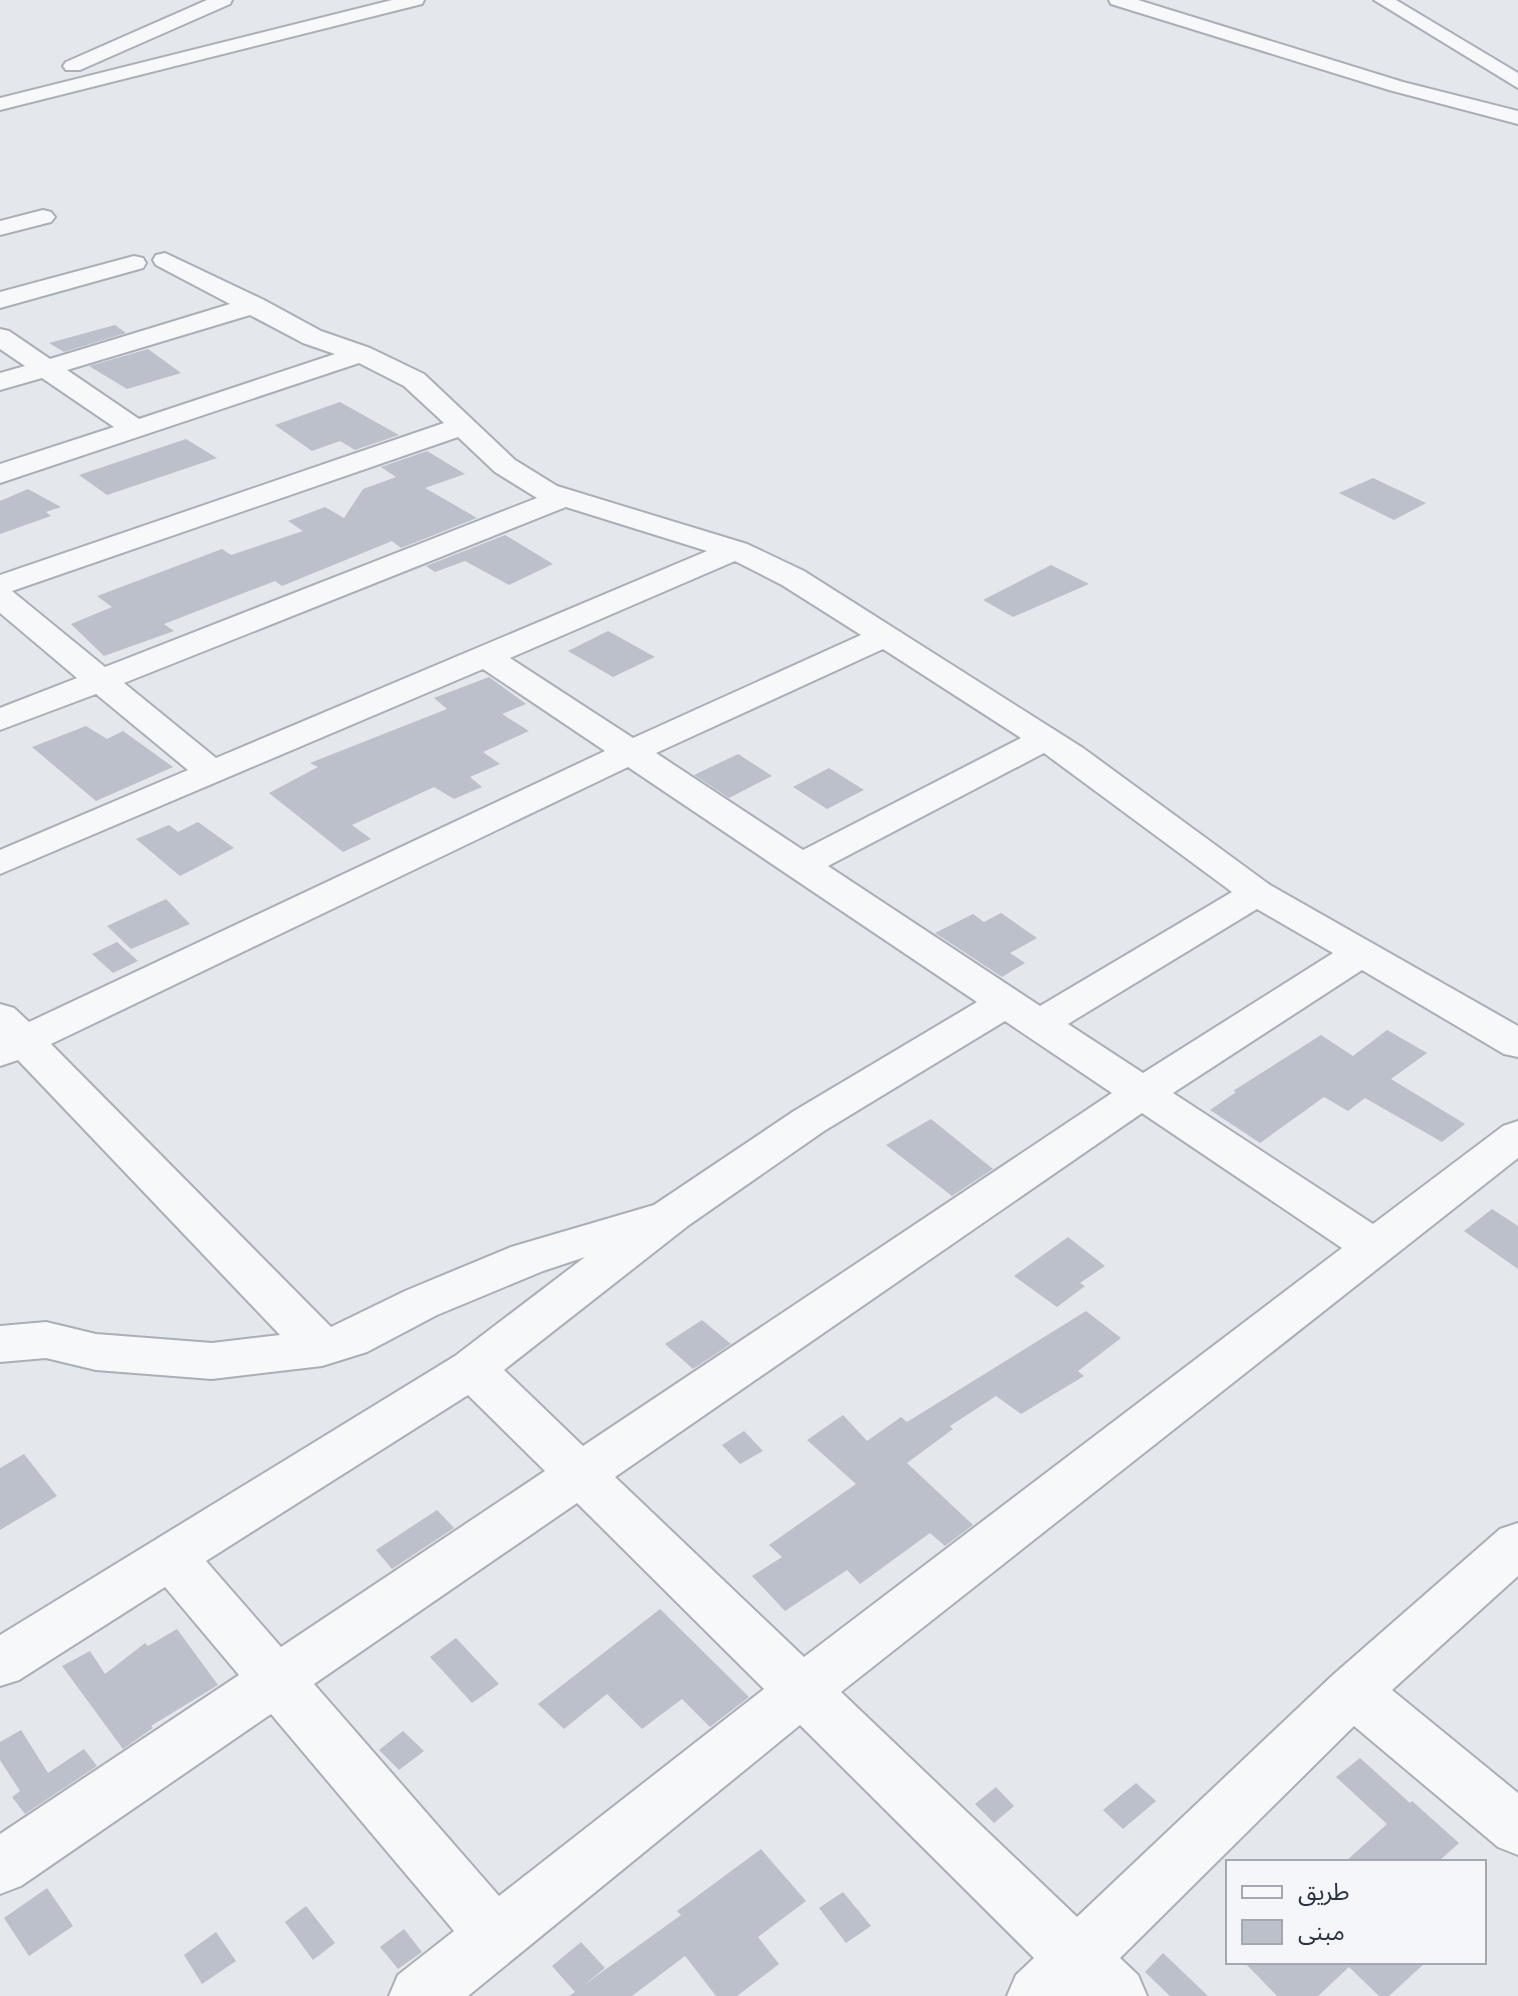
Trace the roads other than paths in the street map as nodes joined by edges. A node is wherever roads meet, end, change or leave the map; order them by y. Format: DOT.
graph roads {
  1 [pos="223,0"];
  2 [pos="415,0"];
  3 [pos="1118,0"];
  4 [pos="1383,0"];
  5 [pos="1518,82"];
  6 [pos="0,101"];
  7 [pos="1518,118"];
  8 [pos="43,217"];
  9 [pos="0,228"];
  10 [pos="0,300"];
  11 [pos="255,305"];
  12 [pos="0,337"];
  13 [pos="361,354"];
  14 [pos="45,368"];
  15 [pos="0,382"];
  16 [pos="462,426"];
  17 [pos="136,429"];
  18 [pos="0,474"];
  19 [pos="566,497"];
  20 [pos="736,550"];
  21 [pos="0,585"];
  22 [pos="0,597"];
  23 [pos="885,636"];
  24 [pos="484,655"];
  25 [pos="102,682"];
  26 [pos="0,720"];
  27 [pos="1045,739"];
  28 [pos="631,752"];
  29 [pos="212,773"];
  30 [pos="0,863"];
  31 [pos="801,866"];
  32 [pos="1257,893"];
  33 [pos="1361,953"];
  34 [pos="1023,1013"];
  35 [pos="8,1036"];
  36 [pos="1518,1044"];
  37 [pos="1141,1094"];
  38 [pos="1518,1136"];
  39 [pos="673,1214"];
  40 [pos="1374,1247"];
  41 [pos="0,1344"];
  42 [pos="322,1348"];
  43 [pos="472,1369"];
  44 [pos="578,1474"];
  45 [pos="1518,1544"];
  46 [pos="170,1556"];
  47 [pos="0,1663"];
  48 [pos="279,1681"];
  49 [pos="804,1689"];
  50 [pos="1353,1691"];
  51 [pos="1518,1828"];
  52 [pos="0,1867"];
  53 [pos="495,1935"];
  54 [pos="1098,1977"];
  55 [pos="420,1996"];
  56 [pos="1038,1996"];
  1 -- 6 [label="street"];
  2 -- 6 [label="street"];
  3 -- 7 [label="street"];
  4 -- 5 [label="street"];
  8 -- 9 [label="street"];
  10 -- 11 [label="street"];
  11 -- 13 [label="street"];
  11 -- 14 [label="street"];
  12 -- 14 [label="street"];
  13 -- 16 [label="street"];
  13 -- 17 [label="street"];
  14 -- 15 [label="street"];
  14 -- 17 [label="street"];
  16 -- 19 [label="street"];
  16 -- 21 [label="street"];
  17 -- 18 [label="street"];
  19 -- 20 [label="street"];
  19 -- 25 [label="street"];
  20 -- 23 [label="street"];
  20 -- 24 [label="street"];
  22 -- 25 [label="street"];
  23 -- 27 [label="street"];
  23 -- 28 [label="street"];
  24 -- 28 [label="street"];
  24 -- 29 [label="street"];
  25 -- 26 [label="street"];
  25 -- 29 [label="street"];
  27 -- 31 [label="street"];
  27 -- 32 [label="street"];
  28 -- 31 [label="street"];
  28 -- 35 [label="street"];
  29 -- 30 [label="street"];
  31 -- 34 [label="street"];
  32 -- 33 [label="street"];
  32 -- 34 [label="street"];
  33 -- 36 [label="street"];
  33 -- 37 [label="street"];
  34 -- 37 [label="street"];
  34 -- 39 [label="street"];
  35 -- 42 [label="street"];
  37 -- 40 [label="street"];
  37 -- 44 [label="street"];
  38 -- 40 [label="street"];
  39 -- 42 [label="street"];
  39 -- 43 [label="street"];
  40 -- 49 [label="street"];
  41 -- 42 [label="street"];
  43 -- 44 [label="street"];
  43 -- 46 [label="street"];
  44 -- 48 [label="street"];
  44 -- 49 [label="street"];
  45 -- 50 [label="street"];
  46 -- 47 [label="street"];
  46 -- 48 [label="street"];
  48 -- 52 [label="street"];
  48 -- 53 [label="street"];
  49 -- 53 [label="street"];
  49 -- 54 [label="street"];
  50 -- 51 [label="street"];
  50 -- 54 [label="street"];
  53 -- 55 [label="street"];
  54 -- 56 [label="street"];
}
